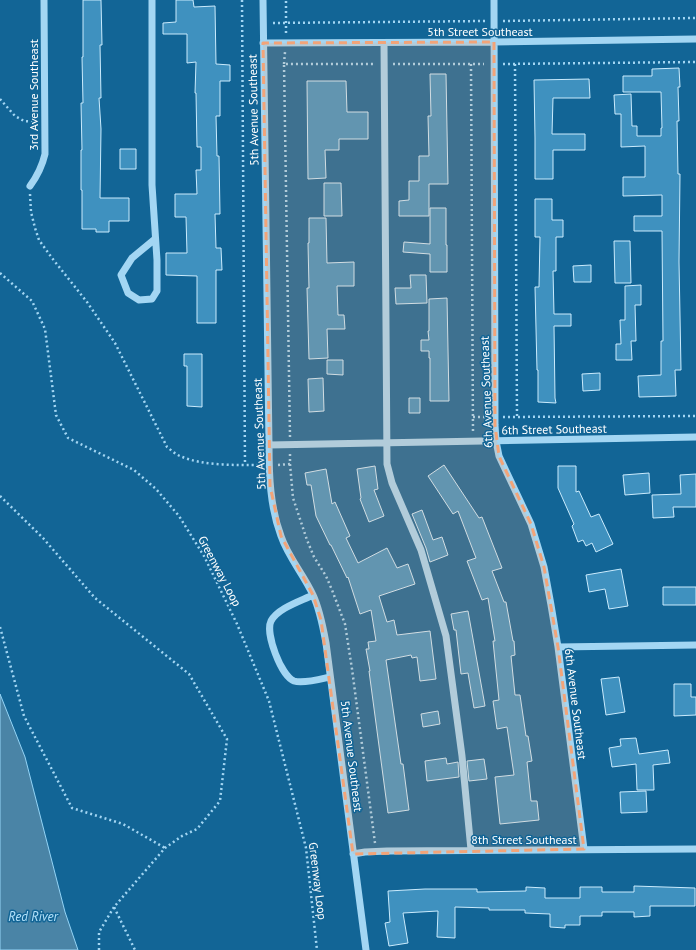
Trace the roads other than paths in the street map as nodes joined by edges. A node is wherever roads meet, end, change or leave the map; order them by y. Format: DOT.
graph roads {
  1 [pos="44,0"];
  2 [pos="152,0"];
  3 [pos="263,0"];
  4 [pos="494,0"];
  5 [pos="696,39"];
  6 [pos="494,42"];
  7 [pos="263,43"];
  8 [pos="384,43"];
  9 [pos="30,186"];
  10 [pos="155,239"];
  11 [pos="696,437"];
  12 [pos="496,441"];
  13 [pos="387,443"];
  14 [pos="268,445"];
  15 [pos="313,596"];
  16 [pos="696,645"];
  17 [pos="558,647"];
  18 [pos="330,677"];
  19 [pos="696,848"];
  20 [pos="471,850"];
  21 [pos="584,850"];
  22 [pos="353,854"];
  23 [pos="366,950"];
  1 -- 9 [label="street, 3rd Avenue Southeast"];
  2 -- 10 [label="street"];
  3 -- 7 [label="street, 5th Avenue Southeast"];
  4 -- 6 [label="street, 6th Avenue Southeast"];
  5 -- 6 [label="street, 5th Street Southeast"];
  6 -- 8 [label="street, 5th Street Southeast"];
  6 -- 12 [label="street, 6th Avenue Southeast"];
  7 -- 8 [label="street, 5th Street Southeast"];
  7 -- 14 [label="street, 5th Avenue Southeast"];
  8 -- 13 [label="street"];
  10 -- 10 [label="street"];
  11 -- 12 [label="street, 6th Street Southeast"];
  12 -- 13 [label="street, 6th Street Southeast"];
  12 -- 17 [label="street, 6th Avenue Southeast"];
  13 -- 14 [label="street, 6th Street Southeast"];
  13 -- 20 [label="street"];
  14 -- 15 [label="street, 5th Avenue Southeast"];
  15 -- 18 [label="street, 5th Avenue Southeast"];
  15 -- 18 [label="street"];
  16 -- 17 [label="street"];
  17 -- 21 [label="street, 6th Avenue Southeast"];
  18 -- 22 [label="street, 5th Avenue Southeast"];
  19 -- 21 [label="street, 8th Street Southeast"];
  20 -- 21 [label="street, 8th Street Southeast"];
  20 -- 22 [label="street, 8th Street Southeast"];
  22 -- 23 [label="street, 5th Avenue Southeast"];
}
